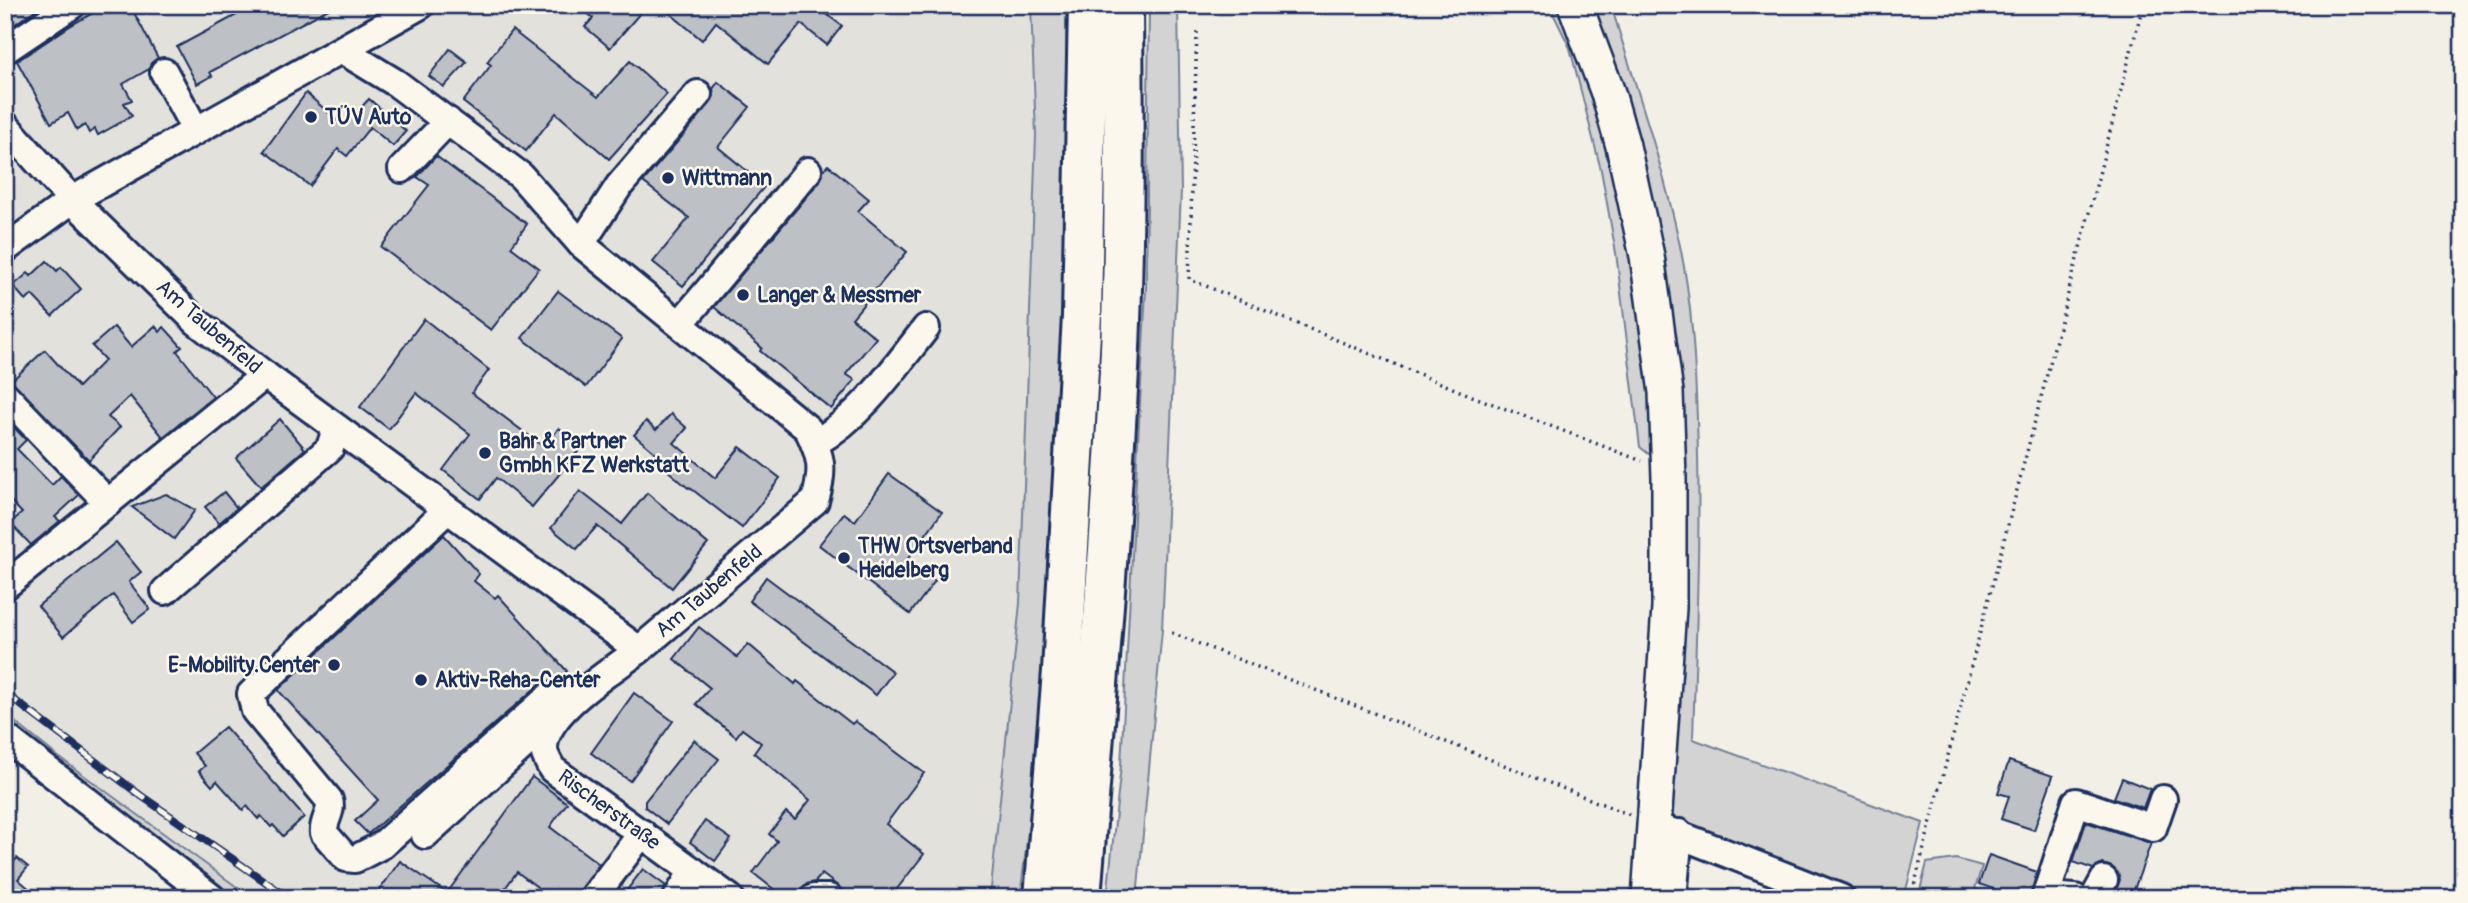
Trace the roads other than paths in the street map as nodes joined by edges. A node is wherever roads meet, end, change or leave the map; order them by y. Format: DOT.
graph roads {
  1 [pos="72,5"];
  2 [pos="422,5"];
  3 [pos="1088,5"];
  4 [pos="1124,5"];
  5 [pos="1575,5"];
  6 [pos="5,50"];
  7 [pos="342,50"];
  8 [pos="164,72"];
  9 [pos="698,94"];
  10 [pos="448,121"];
  11 [pos="5,125"];
  12 [pos="196,131"];
  13 [pos="402,169"];
  14 [pos="808,172"];
  15 [pos="72,200"];
  16 [pos="581,244"];
  17 [pos="5,249"];
  18 [pos="680,324"];
  19 [pos="926,328"];
  20 [pos="265,375"];
  21 [pos="5,395"];
  22 [pos="336,428"];
  23 [pos="815,443"];
  24 [pos="108,503"];
  25 [pos="447,510"];
  26 [pos="5,586"];
  27 [pos="165,592"];
  28 [pos="639,650"];
  29 [pos="567,706"];
  30 [pos="548,730"];
  31 [pos="5,737"];
  32 [pos="2163,799"];
  33 [pos="1666,829"];
  34 [pos="642,833"];
  35 [pos="425,835"];
  36 [pos="693,871"];
  37 [pos="2046,897"];
  38 [pos="212,898"];
  39 [pos="593,898"];
  40 [pos="677,898"];
  41 [pos="730,898"];
  42 [pos="814,898"];
  43 [pos="829,898"];
  44 [pos="1044,898"];
  45 [pos="1081,898"];
  46 [pos="1649,898"];
  47 [pos="1673,898"];
  48 [pos="1842,898"];
  49 [pos="2075,898"];
  1 -- 6 [label="street"];
  2 -- 7 [label="street"];
  3 -- 44 [label="highway"];
  4 -- 45 [label="highway"];
  5 -- 33 [label="main road"];
  7 -- 10 [label="street, Am Taubenfeld"];
  7 -- 12 [label="street"];
  8 -- 12 [label="street"];
  9 -- 16 [label="street"];
  10 -- 13 [label="street"];
  10 -- 16 [label="street, Am Taubenfeld"];
  11 -- 15 [label="street, Am Taubenfeld"];
  12 -- 15 [label="street"];
  14 -- 18 [label="street"];
  15 -- 17 [label="street"];
  15 -- 20 [label="street, Am Taubenfeld"];
  16 -- 18 [label="street, Am Taubenfeld"];
  18 -- 23 [label="street, Am Taubenfeld"];
  19 -- 23 [label="street"];
  20 -- 22 [label="street, Am Taubenfeld"];
  20 -- 24 [label="street"];
  21 -- 24 [label="street"];
  22 -- 25 [label="street, Am Taubenfeld"];
  22 -- 27 [label="street"];
  23 -- 28 [label="street, Am Taubenfeld"];
  24 -- 26 [label="street"];
  25 -- 28 [label="street, Am Taubenfeld"];
  25 -- 29 [label="street"];
  28 -- 29 [label="street"];
  29 -- 30 [label="street"];
  30 -- 34 [label="street, Rischerstraße"];
  30 -- 35 [label="street"];
  31 -- 38 [label="street"];
  32 -- 37 [label="street"];
  33 -- 46 [label="main road"];
  33 -- 47 [label="street"];
  33 -- 48 [label="street"];
  34 -- 36 [label="street, Rischerstraße"];
  34 -- 39 [label="street"];
  36 -- 40 [label="street"];
  36 -- 41 [label="street, Rischerstraße"];
  37 -- 49 [label="street"];
  42 -- 43 [label="street"];
}
